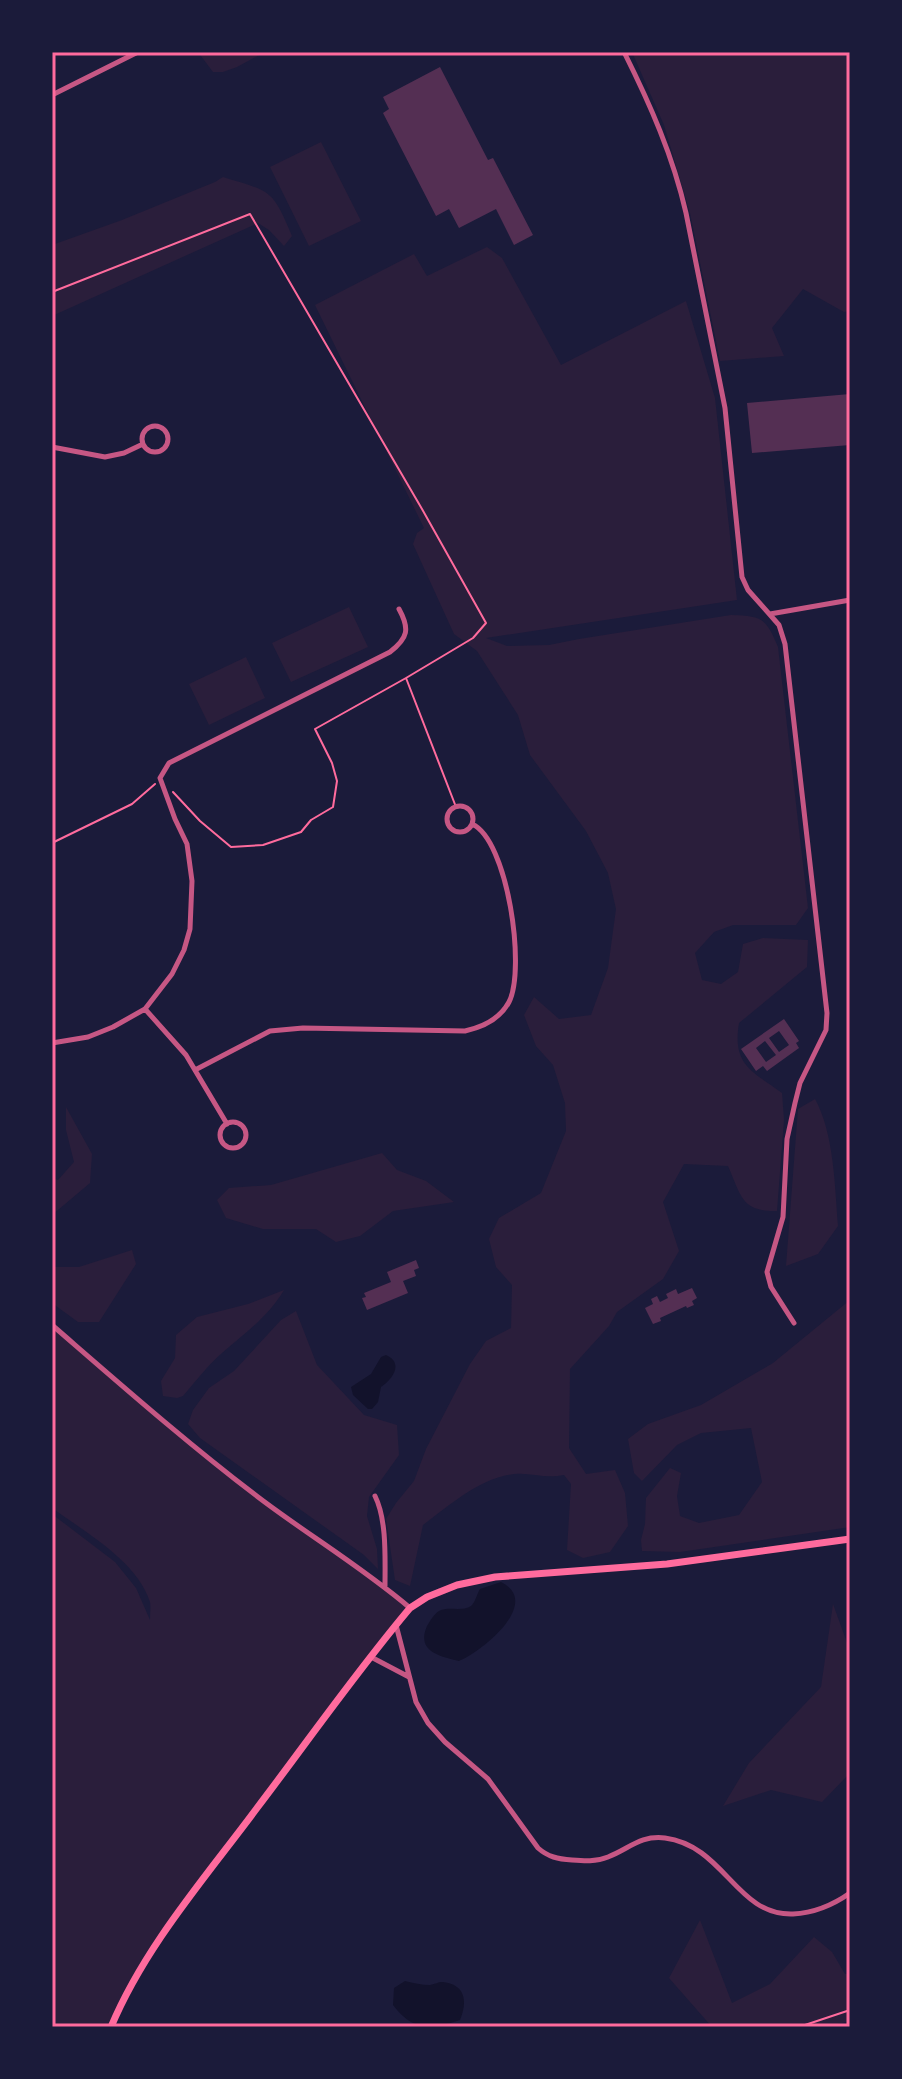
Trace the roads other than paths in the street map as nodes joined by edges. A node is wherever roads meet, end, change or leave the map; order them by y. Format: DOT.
graph roads {
  1 [pos="138,52"];
  2 [pos="624,52"];
  3 [pos="52,95"];
  4 [pos="143,444"];
  5 [pos="52,447"];
  6 [pos="850,600"];
  7 [pos="399,609"];
  8 [pos="770,614"];
  9 [pos="472,824"];
  10 [pos="145,1009"];
  11 [pos="52,1043"];
  12 [pos="195,1070"];
  13 [pos="227,1124"];
  14 [pos="794,1323"];
  15 [pos="52,1325"];
  16 [pos="375,1496"];
  17 [pos="850,1539"];
  18 [pos="385,1587"];
  19 [pos="410,1608"];
  20 [pos="396,1625"];
  21 [pos="371,1657"];
  22 [pos="409,1678"];
  23 [pos="850,1893"];
  24 [pos="111,2027"];
  1 -- 3 [label="street"];
  2 -- 8 [label="street"];
  4 -- 4 [label="street"];
  4 -- 5 [label="street"];
  6 -- 8 [label="street"];
  7 -- 10 [label="street"];
  8 -- 14 [label="street"];
  9 -- 9 [label="street"];
  9 -- 12 [label="street"];
  10 -- 11 [label="street"];
  10 -- 12 [label="street"];
  12 -- 13 [label="street"];
  13 -- 13 [label="street"];
  15 -- 18 [label="street"];
  16 -- 18 [label="street"];
  17 -- 19 [label="main road"];
  18 -- 19 [label="street"];
  19 -- 20 [label="main road"];
  20 -- 21 [label="main road"];
  20 -- 22 [label="street"];
  21 -- 22 [label="street"];
  21 -- 24 [label="main road"];
  22 -- 23 [label="street"];
}
